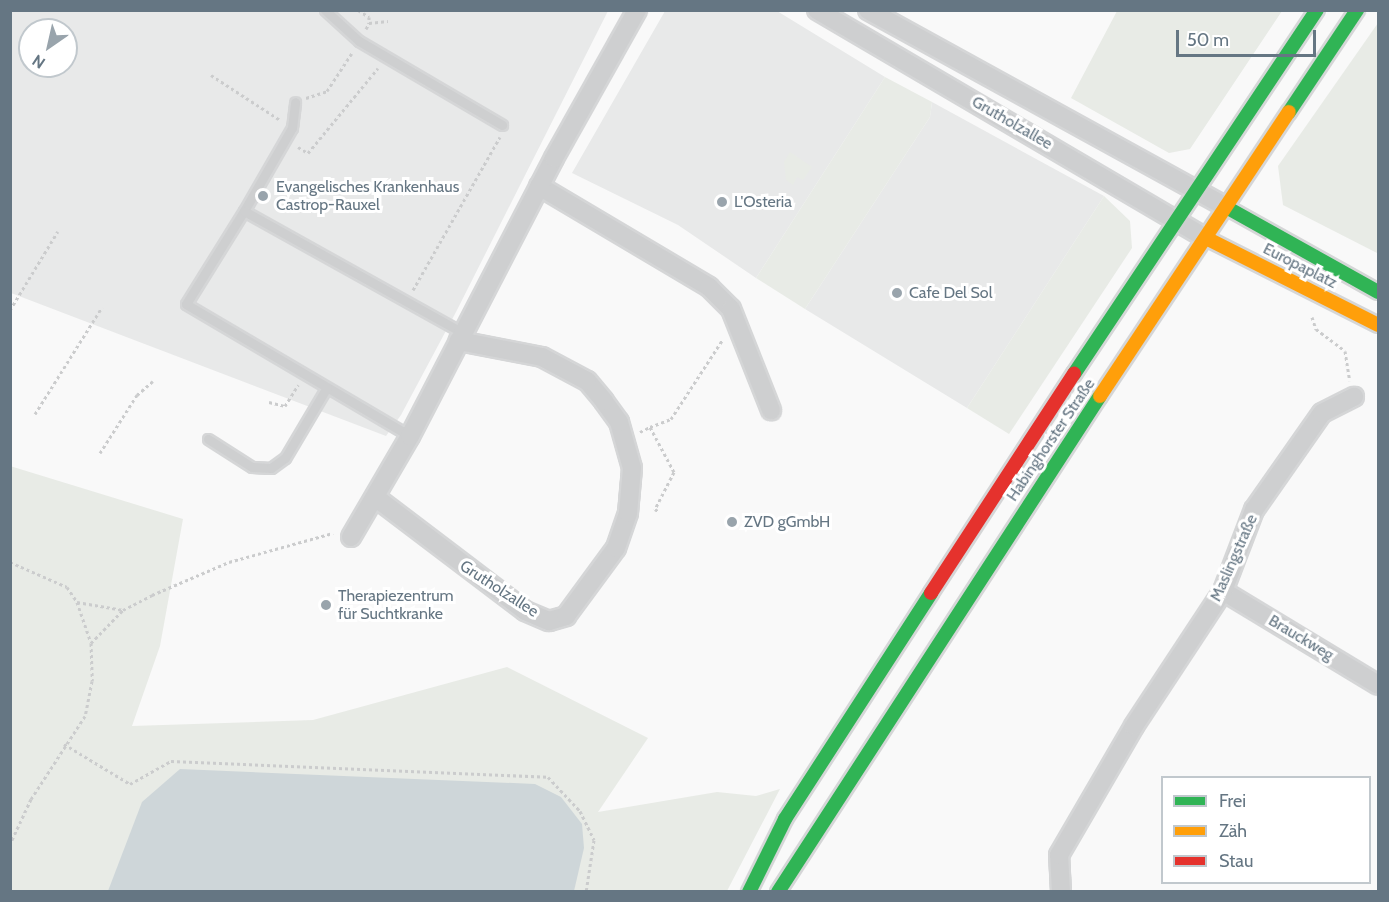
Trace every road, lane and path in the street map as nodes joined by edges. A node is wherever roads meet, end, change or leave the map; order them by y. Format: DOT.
graph roads {
  1 [pos="325,10"];
  2 [pos="358,10"];
  3 [pos="637,10"];
  4 [pos="817,10"];
  5 [pos="868,10"];
  6 [pos="1317,10"];
  7 [pos="1357,10"];
  8 [pos="369,23"];
  9 [pos="389,73"];
  10 [pos="211,75"];
  11 [pos="327,92"];
  12 [pos="295,102"];
  13 [pos="503,127"];
  14 [pos="292,128"];
  15 [pos="285,139"];
  16 [pos="539,186"];
  17 [pos="1197,191"];
  18 [pos="1226,207"];
  19 [pos="244,211"];
  20 [pos="1178,220"];
  21 [pos="58,231"];
  22 [pos="1206,237"];
  23 [pos="1378,292"];
  24 [pos="406,304"];
  25 [pos="102,307"];
  26 [pos="10,310"];
  27 [pos="1314,312"];
  28 [pos="737,320"];
  29 [pos="1378,325"];
  30 [pos="461,337"];
  31 [pos="305,373"];
  32 [pos="153,381"];
  33 [pos="327,387"];
  34 [pos="1354,397"];
  35 [pos="269,402"];
  36 [pos="771,410"];
  37 [pos="35,414"];
  38 [pos="650,427"];
  39 [pos="410,436"];
  40 [pos="208,439"];
  41 [pos="625,439"];
  42 [pos="100,453"];
  43 [pos="375,497"];
  44 [pos="659,512"];
  45 [pos="351,537"];
  46 [pos="10,562"];
  47 [pos="1223,591"];
  48 [pos="77,602"];
  49 [pos="123,610"];
  50 [pos="91,643"];
  51 [pos="1378,685"];
  52 [pos="64,744"];
  53 [pos="10,844"];
  54 [pos="586,891"];
  55 [pos="749,891"];
  56 [pos="778,891"];
  57 [pos="1061,891"];
  1 -- 13 [label="lane"];
  2 -- 8 [label="path"];
  3 -- 16 [label="street"];
  4 -- 20 [label="street, Grutholzallee"];
  5 -- 17 [label="street, Grutholzallee"];
  6 -- 17 [label="main road, Habinghorster Straße"];
  7 -- 18 [label="main road, Habinghorster Straße"];
  9 -- 15 [label="path"];
  10 -- 14 [label="path"];
  11 -- 12 [label="path"];
  12 -- 14 [label="lane"];
  13 -- 24 [label="path"];
  14 -- 15 [label="lane"];
  15 -- 19 [label="lane"];
  16 -- 28 [label="street"];
  16 -- 30 [label="street"];
  17 -- 18 [label="street, Grutholzallee"];
  17 -- 20 [label="main road, Habinghorster Straße"];
  18 -- 22 [label="main road, Habinghorster Straße"];
  18 -- 23 [label="main road, Europaplatz"];
  19 -- 24 [label="lane"];
  19 -- 31 [label="lane"];
  20 -- 22 [label="street, Grutholzallee"];
  20 -- 55 [label="main road, Habinghorster Straße"];
  21 -- 26 [label="path"];
  22 -- 29 [label="main road, Europaplatz"];
  22 -- 56 [label="main road, Habinghorster Straße"];
  24 -- 30 [label="lane"];
  25 -- 37 [label="path"];
  27 -- 34 [label="path"];
  28 -- 36 [label="street"];
  28 -- 38 [label="path"];
  30 -- 39 [label="street"];
  30 -- 41 [label="street, Grutholzallee"];
  31 -- 33 [label="lane"];
  31 -- 35 [label="path"];
  32 -- 42 [label="path"];
  33 -- 39 [label="lane"];
  33 -- 40 [label="lane"];
  34 -- 47 [label="street, Maslingstraße"];
  38 -- 41 [label="path"];
  38 -- 44 [label="path"];
  39 -- 43 [label="street"];
  41 -- 43 [label="street, Grutholzallee"];
  43 -- 45 [label="street"];
  45 -- 49 [label="path"];
  46 -- 48 [label="path"];
  47 -- 51 [label="street, Brauckweg"];
  47 -- 57 [label="street, Maslingstraße"];
  48 -- 49 [label="path"];
  48 -- 50 [label="path"];
  49 -- 50 [label="path"];
  50 -- 52 [label="path"];
  52 -- 53 [label="path"];
  52 -- 54 [label="path"];
}
